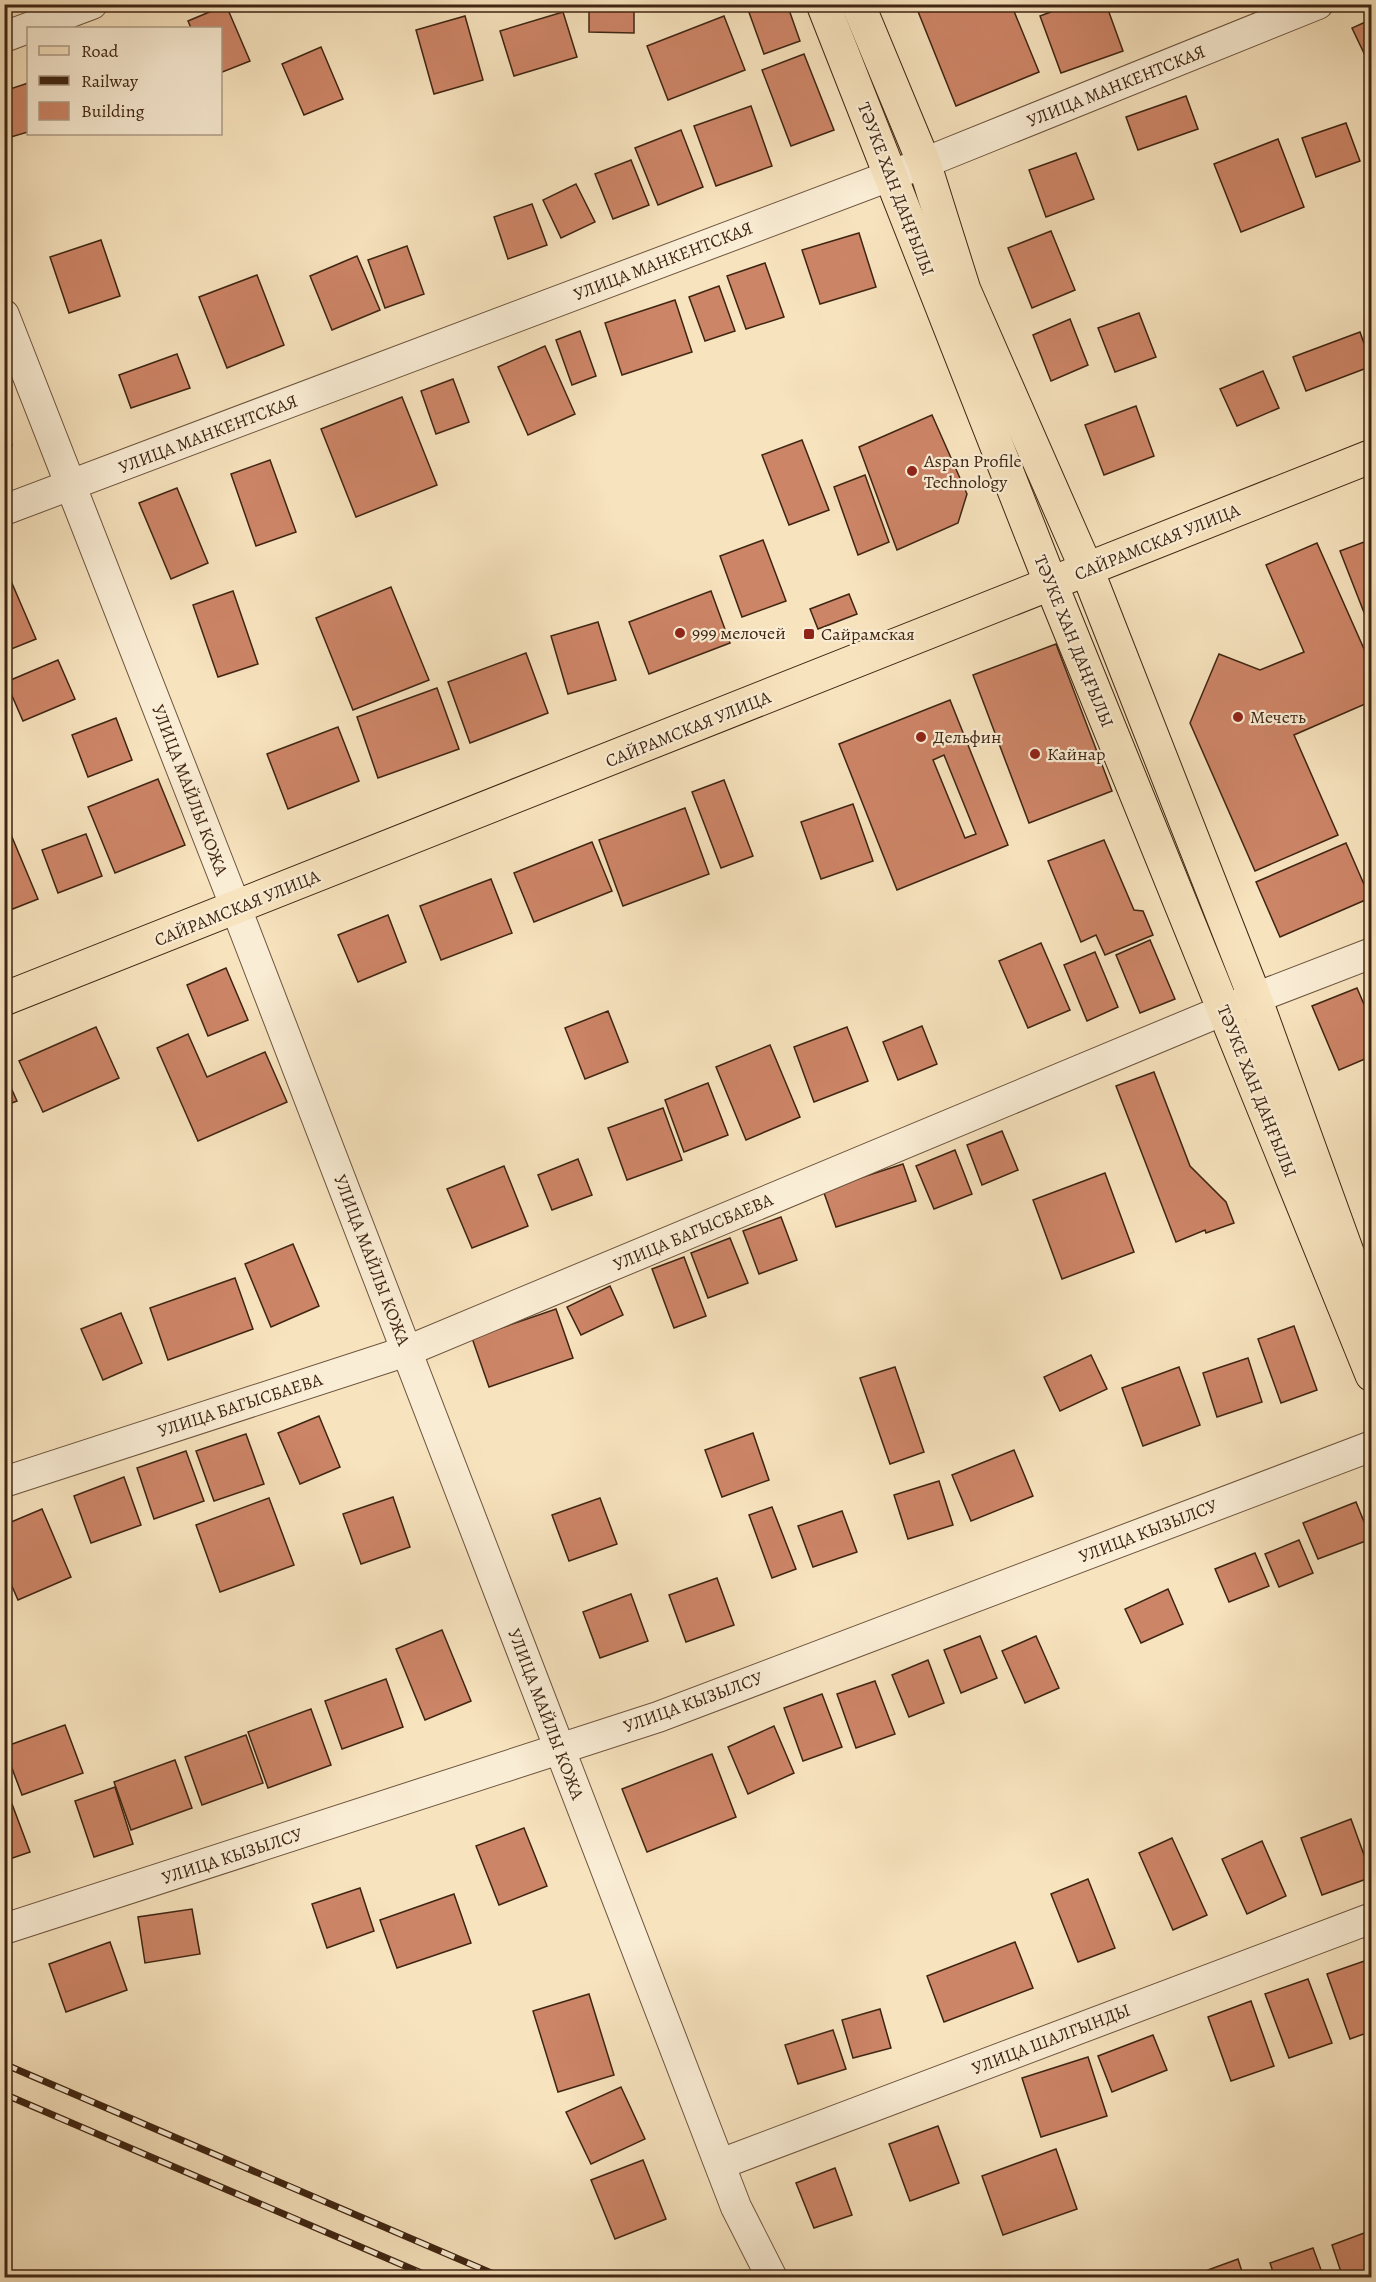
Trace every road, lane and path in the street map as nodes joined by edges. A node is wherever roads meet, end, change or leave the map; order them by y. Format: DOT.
graph roads {
  1 [pos="92,4"];
  2 [pos="823,4"];
  3 [pos="858,4"];
  4 [pos="1317,4"];
  5 [pos="31,27"];
  6 [pos="27,28"];
  7 [pos="4,37"];
  8 [pos="924,163"];
  9 [pos="890,175"];
  10 [pos="4,315"];
  11 [pos="1371,456"];
  12 [pos="71,486"];
  13 [pos="4,510"];
  14 [pos="1087,570"];
  15 [pos="1051,584"];
  16 [pos="236,908"];
  17 [pos="1371,953"];
  18 [pos="1255,998"];
  19 [pos="4,999"];
  20 [pos="1224,1010"];
  21 [pos="1371,1316"];
  22 [pos="407,1351"];
  23 [pos="1371,1375"];
  24 [pos="1371,1446"];
  25 [pos="4,1482"];
  26 [pos="560,1749"];
  27 [pos="1371,1918"];
  28 [pos="4,1929"];
  29 [pos="731,2160"];
  30 [pos="772,2277"];
  1 -- 5 [label="street"];
  2 -- 9 [label="main road, ТӘУКЕ ХАН ДАҢҒЫЛЫ"];
  3 -- 8 [label="main road, ТӘУКЕ ХАН ДАҢҒЫЛЫ"];
  4 -- 8 [label="street, УЛИЦА МАНКЕНТСКАЯ"];
  6 -- 7 [label="street"];
  8 -- 9 [label="street, УЛИЦА МАНКЕНТСКАЯ"];
  8 -- 14 [label="main road, ТӘУКЕ ХАН ДАҢҒЫЛЫ"];
  9 -- 12 [label="street, УЛИЦА МАНКЕНТСКАЯ"];
  9 -- 15 [label="main road, ТӘУКЕ ХАН ДАҢҒЫЛЫ"];
  10 -- 12 [label="street, УЛИЦА МАЙЛЫ КОЖА"];
  11 -- 14 [label="main road, САЙРАМСКАЯ УЛИЦА"];
  12 -- 13 [label="street, УЛИЦА МАНКЕНТСКАЯ"];
  12 -- 16 [label="street, УЛИЦА МАЙЛЫ КОЖА"];
  14 -- 15 [label="main road, САЙРАМСКАЯ УЛИЦА"];
  14 -- 18 [label="main road, ТӘУКЕ ХАН ДАҢҒЫЛЫ"];
  15 -- 16 [label="main road, САЙРАМСКАЯ УЛИЦА"];
  15 -- 20 [label="main road, ТӘУКЕ ХАН ДАҢҒЫЛЫ"];
  16 -- 19 [label="main road, САЙРАМСКАЯ УЛИЦА"];
  16 -- 22 [label="street, УЛИЦА МАЙЛЫ КОЖА"];
  17 -- 18 [label="street, УЛИЦА БАГЫСБАЕВА"];
  18 -- 20 [label="street, УЛИЦА БАГЫСБАЕВА"];
  18 -- 21 [label="main road, ТӘУКЕ ХАН ДАҢҒЫЛЫ"];
  20 -- 22 [label="street, УЛИЦА БАГЫСБАЕВА"];
  20 -- 23 [label="main road, ТӘУКЕ ХАН ДАҢҒЫЛЫ"];
  22 -- 25 [label="street, УЛИЦА БАГЫСБАЕВА"];
  22 -- 26 [label="street, УЛИЦА МАЙЛЫ КОЖА"];
  24 -- 26 [label="street, УЛИЦА КЫЗЫЛСУ"];
  26 -- 28 [label="street, УЛИЦА КЫЗЫЛСУ"];
  26 -- 30 [label="street, УЛИЦА МАЙЛЫ КОЖА"];
  27 -- 29 [label="street, УЛИЦА ШАЛГЫНДЫ"];
}
